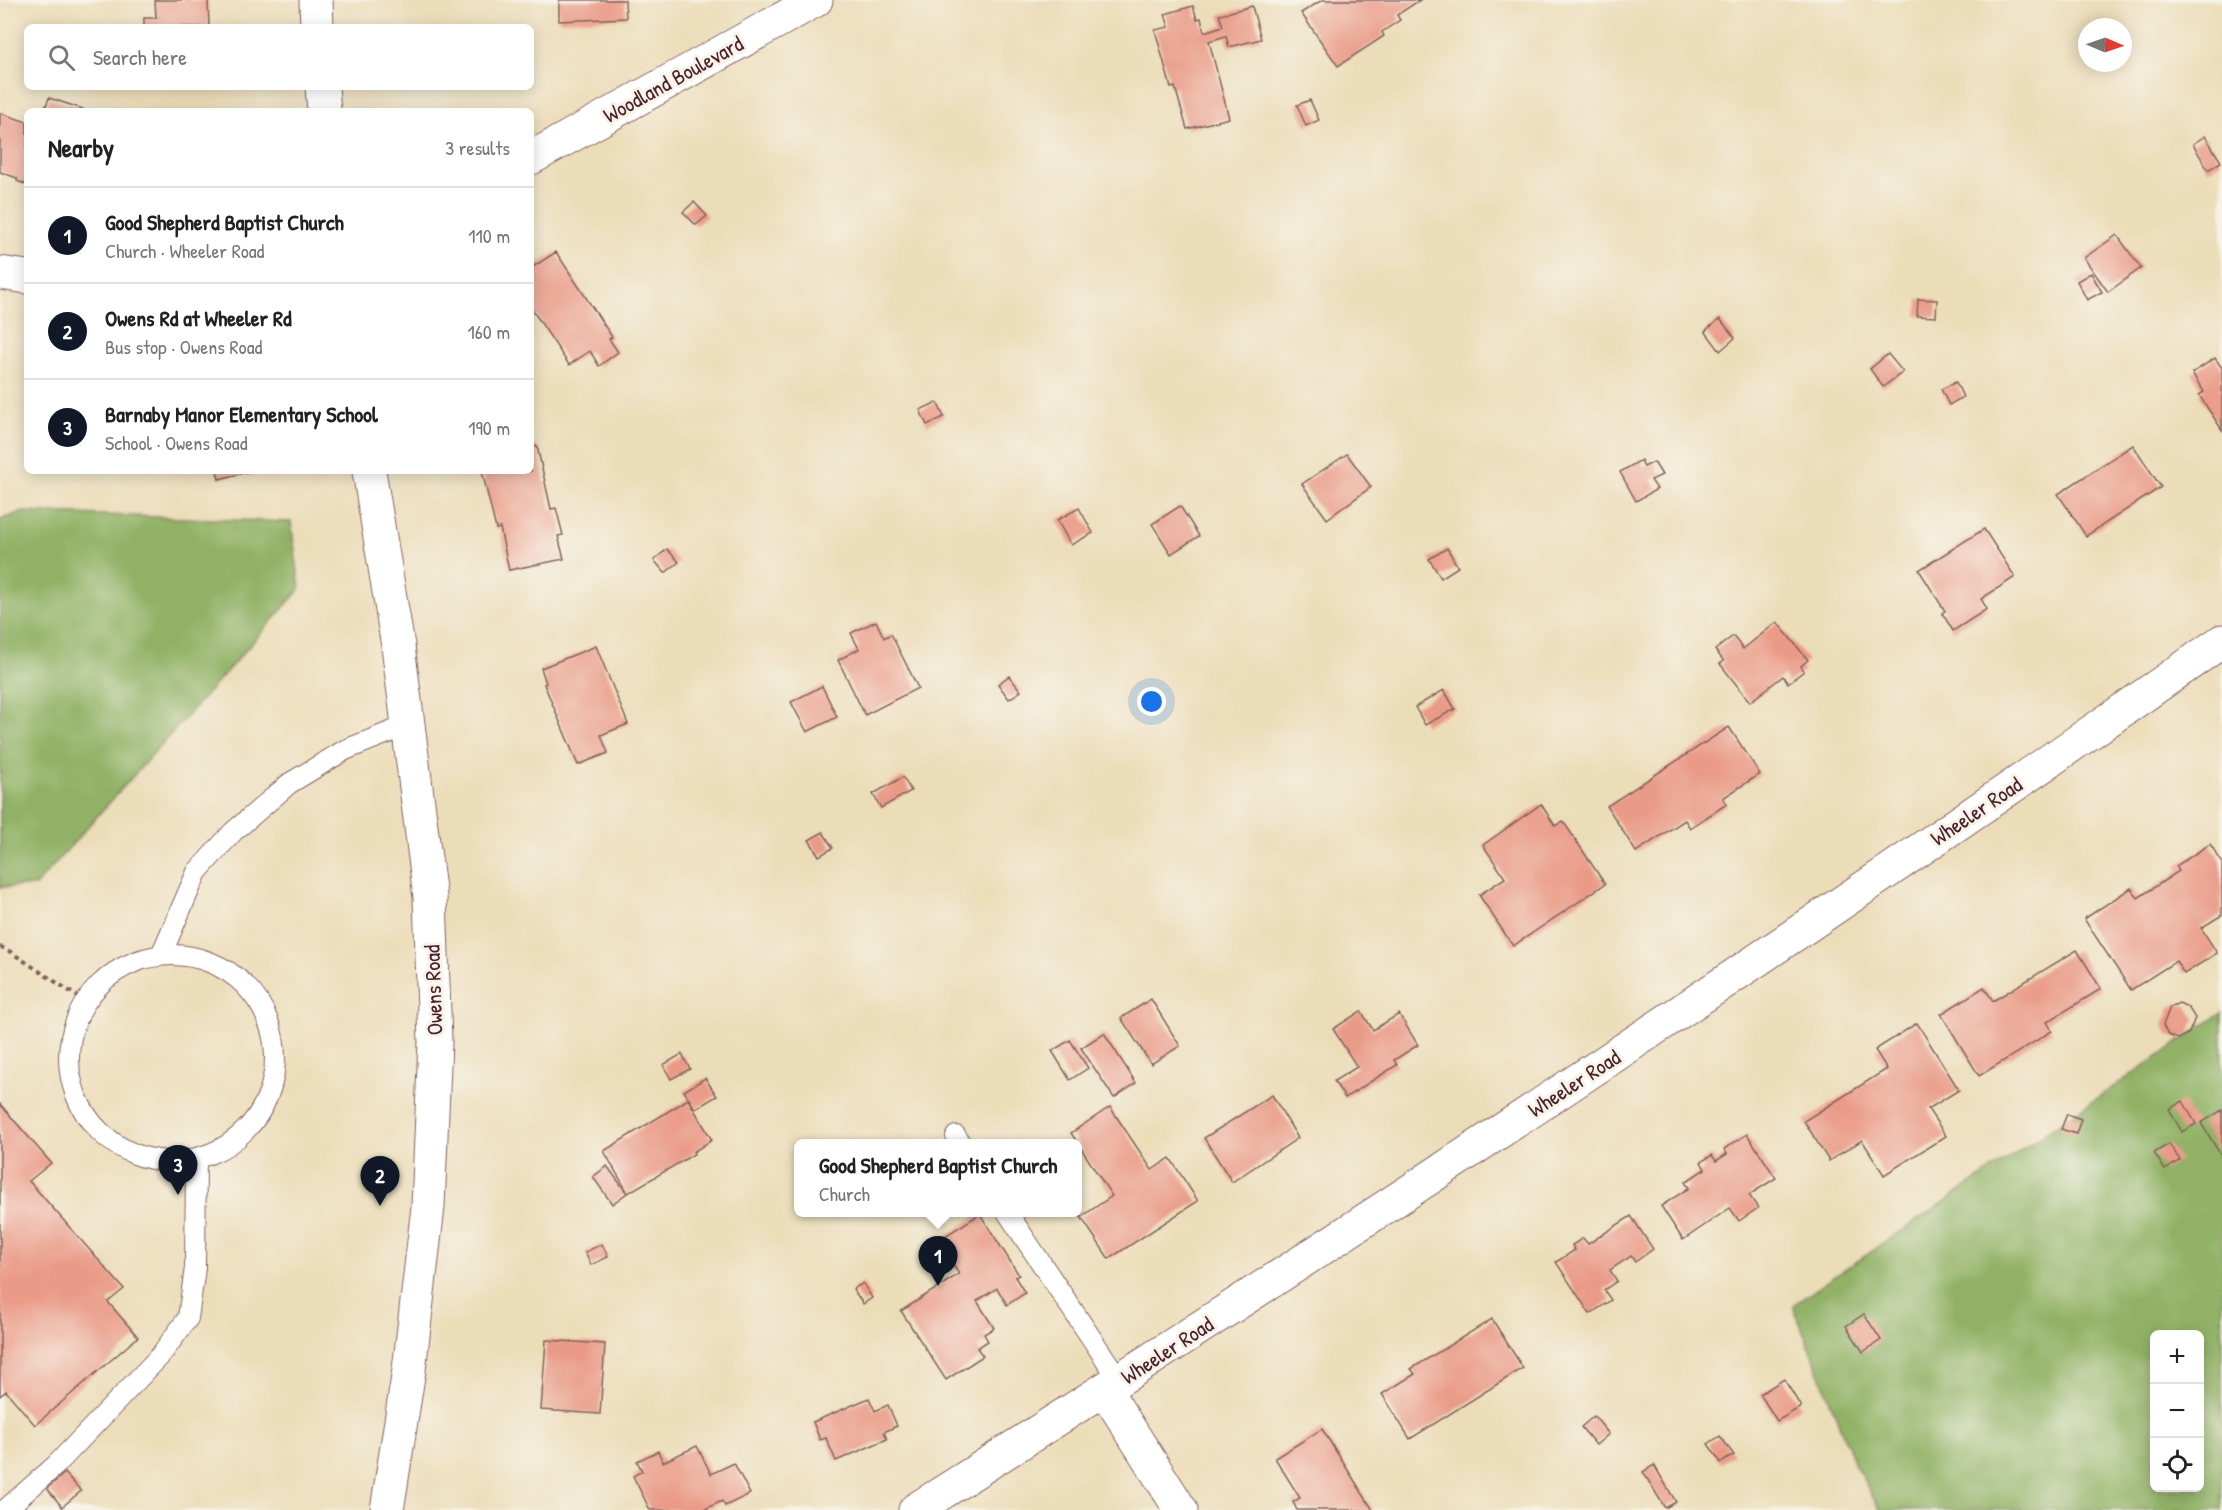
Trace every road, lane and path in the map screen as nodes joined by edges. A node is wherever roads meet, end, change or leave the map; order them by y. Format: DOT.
graph roads {
  1 [pos="316,0"];
  2 [pos="816,0"];
  3 [pos="316,24"];
  4 [pos="322,90"];
  5 [pos="324,108"];
  6 [pos="534,156"];
  7 [pos="0,273"];
  8 [pos="24,277"];
  9 [pos="369,474"];
  10 [pos="2222,641"];
  11 [pos="408,725"];
  12 [pos="0,947"];
  13 [pos="161,955"];
  14 [pos="86,1002"];
  15 [pos="196,1159"];
  16 [pos="1010,1217"];
  17 [pos="1113,1385"];
  18 [pos="4,1510"];
  19 [pos="387,1510"];
  20 [pos="915,1510"];
  21 [pos="1181,1510"];
  1 -- 3 [label="street"];
  2 -- 6 [label="street, Woodland Boulevard"];
  4 -- 5 [label="street"];
  7 -- 8 [label="street"];
  9 -- 11 [label="street, Owens Road"];
  10 -- 17 [label="street, Wheeler Road"];
  11 -- 13 [label="lane"];
  11 -- 19 [label="street, Owens Road"];
  12 -- 14 [label="path"];
  13 -- 14 [label="lane"];
  13 -- 15 [label="lane"];
  14 -- 15 [label="lane"];
  15 -- 18 [label="lane"];
  16 -- 17 [label="lane"];
  17 -- 20 [label="street, Wheeler Road"];
  17 -- 21 [label="street"];
}
